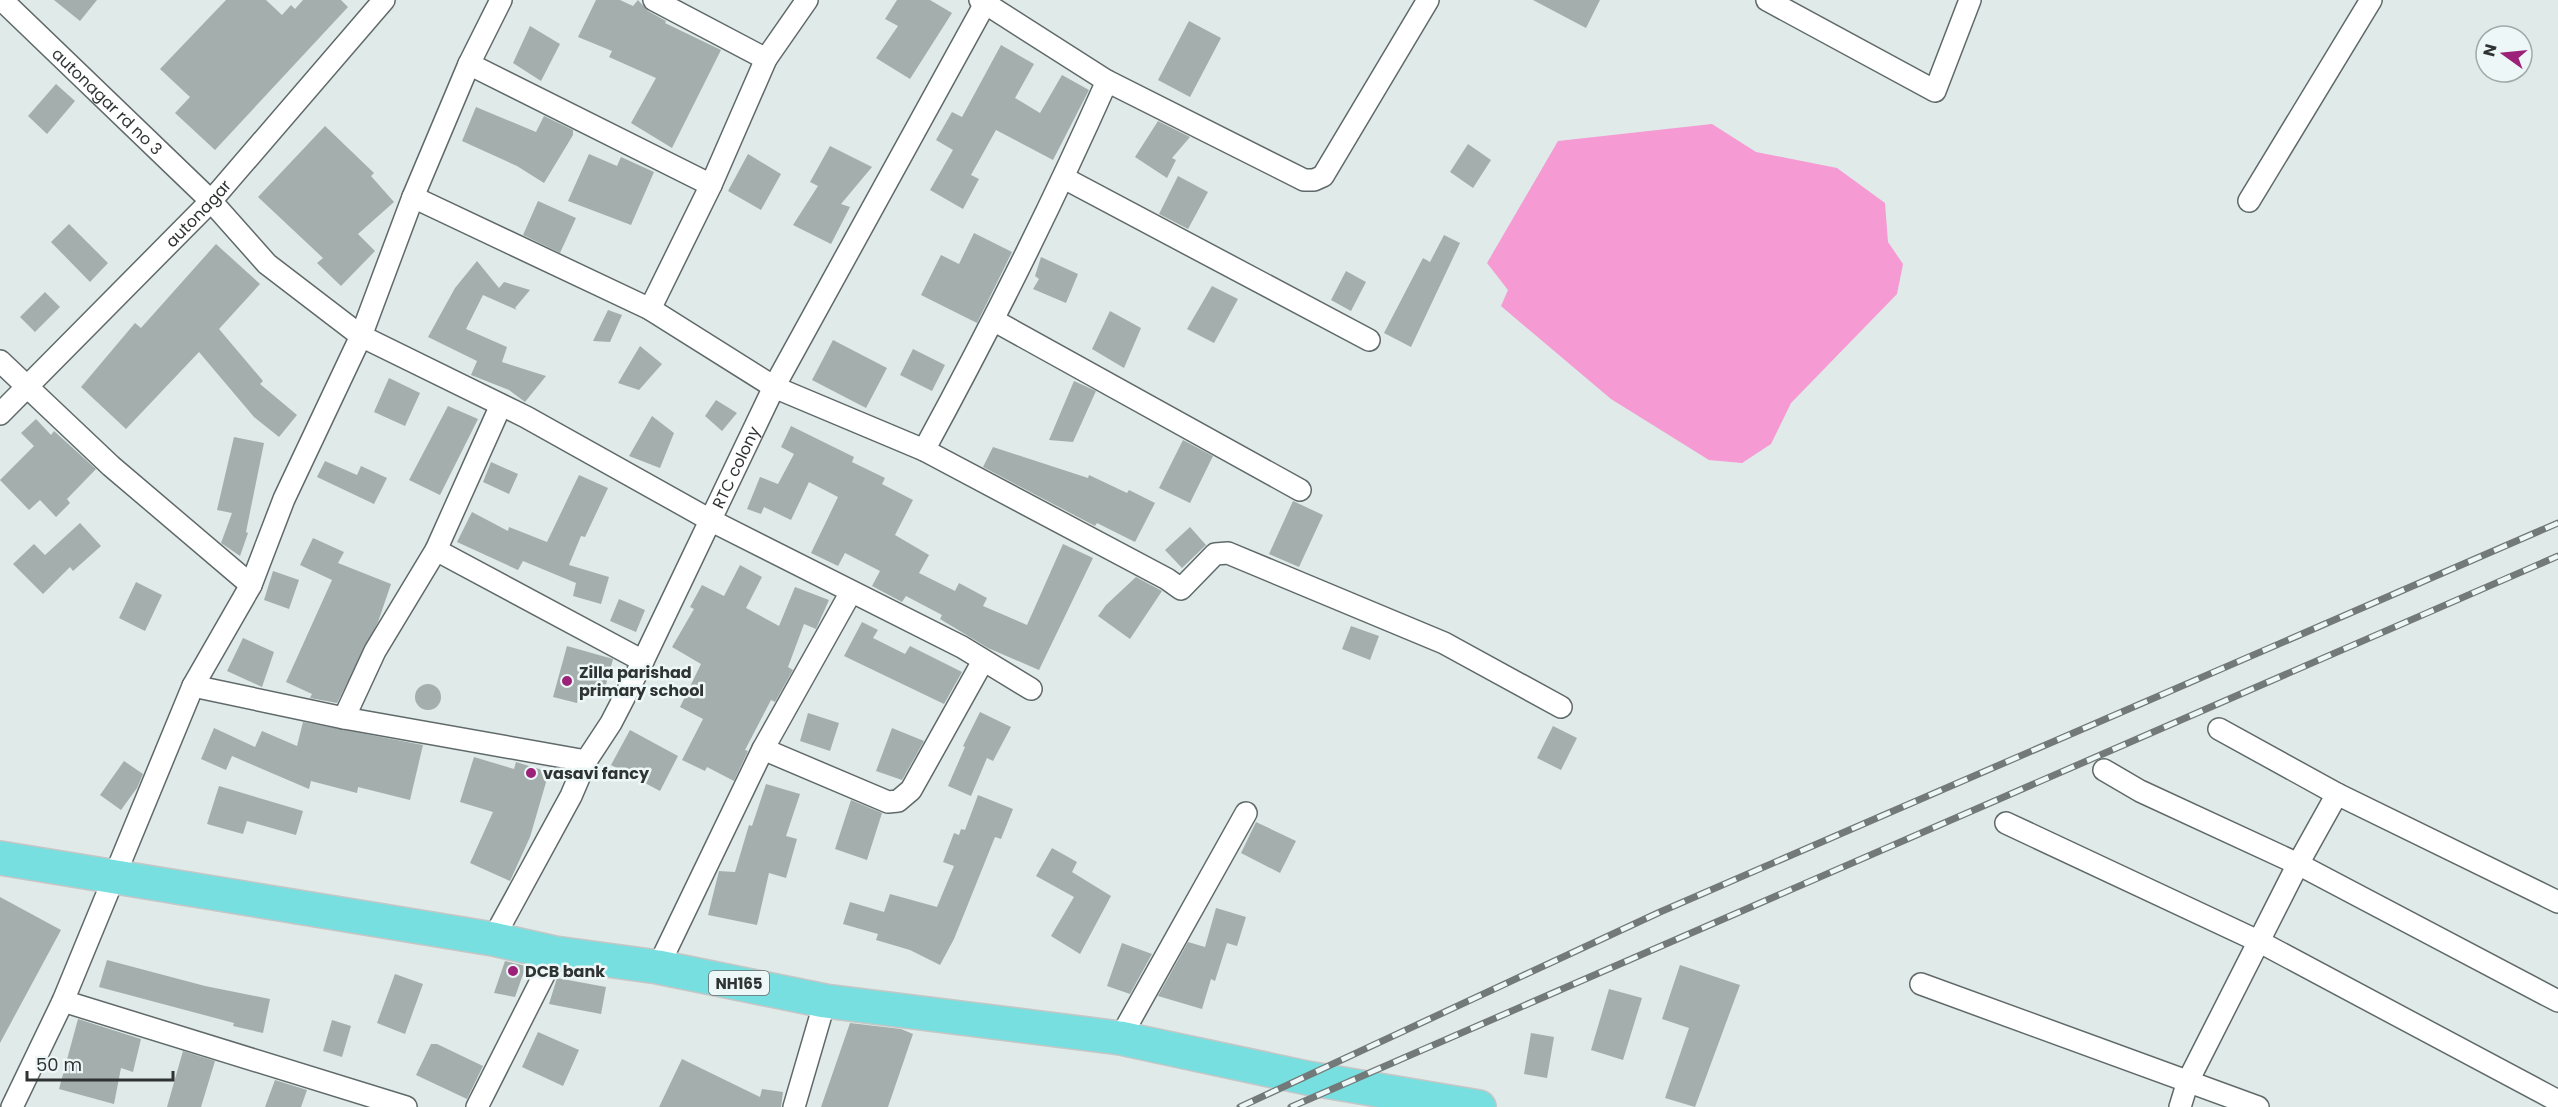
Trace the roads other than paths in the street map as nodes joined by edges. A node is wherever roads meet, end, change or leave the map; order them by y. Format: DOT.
graph roads {
  1 [pos="2,0"];
  2 [pos="501,0"];
  3 [pos="654,0"];
  4 [pos="807,0"];
  5 [pos="1428,0"];
  6 [pos="1767,0"];
  7 [pos="2371,0"];
  8 [pos="984,1"];
  9 [pos="1964,2"];
  10 [pos="376,3"];
  11 [pos="766,59"];
  12 [pos="469,64"];
  13 [pos="1107,81"];
  14 [pos="1064,178"];
  15 [pos="711,186"];
  16 [pos="413,196"];
  17 [pos="211,201"];
  18 [pos="2249,201"];
  19 [pos="650,309"];
  20 [pos="995,321"];
  21 [pos="361,336"];
  22 [pos="1370,340"];
  23 [pos="0,360"];
  24 [pos="28,387"];
  25 [pos="774,387"];
  26 [pos="501,405"];
  27 [pos="0,414"];
  28 [pos="924,450"];
  29 [pos="1300,490"];
  30 [pos="712,521"];
  31 [pos="436,550"];
  32 [pos="251,585"];
  33 [pos="851,592"];
  34 [pos="643,661"];
  35 [pos="983,661"];
  36 [pos="193,686"];
  37 [pos="1031,689"];
  38 [pos="1561,707"];
  39 [pos="344,718"];
  40 [pos="2219,729"];
  41 [pos="763,749"];
  42 [pos="586,761"];
  43 [pos="2104,770"];
  44 [pos="2337,794"];
  45 [pos="1246,813"];
  46 [pos="2006,823"];
  47 [pos="0,858"];
  48 [pos="2298,864"];
  49 [pos="112,878"];
  50 [pos="2558,902"];
  51 [pos="493,939"];
  52 [pos="2258,941"];
  53 [pos="555,953"];
  54 [pos="658,967"];
  55 [pos="1920,984"];
  56 [pos="63,1001"];
  57 [pos="825,1001"];
  58 [pos="2558,1001"];
  59 [pos="1120,1038"];
  60 [pos="2188,1081"];
  61 [pos="353,1099"];
  62 [pos="2558,1101"];
  63 [pos="1467,1106"];
  64 [pos="12,1107"];
  65 [pos="406,1107"];
  66 [pos="477,1107"];
  67 [pos="794,1107"];
  68 [pos="2180,1107"];
  69 [pos="2258,1107"];
  1 -- 17 [label="street, autonagar rd no 3"];
  2 -- 12 [label="street"];
  3 -- 11 [label="street"];
  4 -- 11 [label="street"];
  5 -- 13 [label="street"];
  6 -- 9 [label="street"];
  7 -- 18 [label="street"];
  8 -- 13 [label="street"];
  8 -- 25 [label="street, RTC colony"];
  10 -- 17 [label="street, autonagar"];
  11 -- 15 [label="street"];
  12 -- 15 [label="street"];
  12 -- 16 [label="street"];
  13 -- 14 [label="street"];
  14 -- 20 [label="street"];
  14 -- 22 [label="street"];
  15 -- 19 [label="street"];
  16 -- 19 [label="street"];
  16 -- 21 [label="street"];
  17 -- 21 [label="street, autonagar rd no 3"];
  17 -- 24 [label="street, autonagar"];
  19 -- 25 [label="street"];
  20 -- 28 [label="street"];
  20 -- 29 [label="street"];
  21 -- 26 [label="street, autonagar rd no 3"];
  21 -- 32 [label="street"];
  23 -- 24 [label="street"];
  24 -- 27 [label="street, autonagar"];
  24 -- 32 [label="street"];
  25 -- 28 [label="street"];
  25 -- 30 [label="street, RTC colony"];
  26 -- 30 [label="street, autonagar rd no 3"];
  26 -- 31 [label="street"];
  28 -- 38 [label="street"];
  30 -- 33 [label="street, autonagar rd no 3"];
  30 -- 34 [label="street, RTC colony"];
  31 -- 34 [label="street"];
  31 -- 39 [label="street"];
  32 -- 36 [label="street"];
  33 -- 35 [label="street, autonagar rd no 3"];
  33 -- 41 [label="street"];
  34 -- 42 [label="street, RTC colony"];
  35 -- 37 [label="street, autonagar rd no 3"];
  35 -- 41 [label="street"];
  36 -- 39 [label="street"];
  36 -- 49 [label="street"];
  39 -- 42 [label="street"];
  40 -- 44 [label="street"];
  41 -- 54 [label="street"];
  42 -- 51 [label="street, RTC colony"];
  43 -- 48 [label="street"];
  44 -- 48 [label="street"];
  44 -- 50 [label="street"];
  45 -- 59 [label="street"];
  46 -- 52 [label="street"];
  47 -- 49 [label="highway, NH165"];
  48 -- 52 [label="street"];
  48 -- 58 [label="street"];
  49 -- 51 [label="highway, NH165"];
  49 -- 56 [label="street"];
  51 -- 53 [label="highway, NH165"];
  52 -- 60 [label="street"];
  52 -- 62 [label="street"];
  53 -- 54 [label="highway, NH165"];
  53 -- 66 [label="street"];
  54 -- 57 [label="highway, NH165"];
  55 -- 60 [label="street"];
  56 -- 61 [label="street"];
  56 -- 64 [label="street"];
  57 -- 59 [label="highway, NH165"];
  57 -- 67 [label="street"];
  59 -- 63 [label="highway, NH165"];
  60 -- 68 [label="street"];
  60 -- 69 [label="street"];
  61 -- 65 [label="street"];
}
